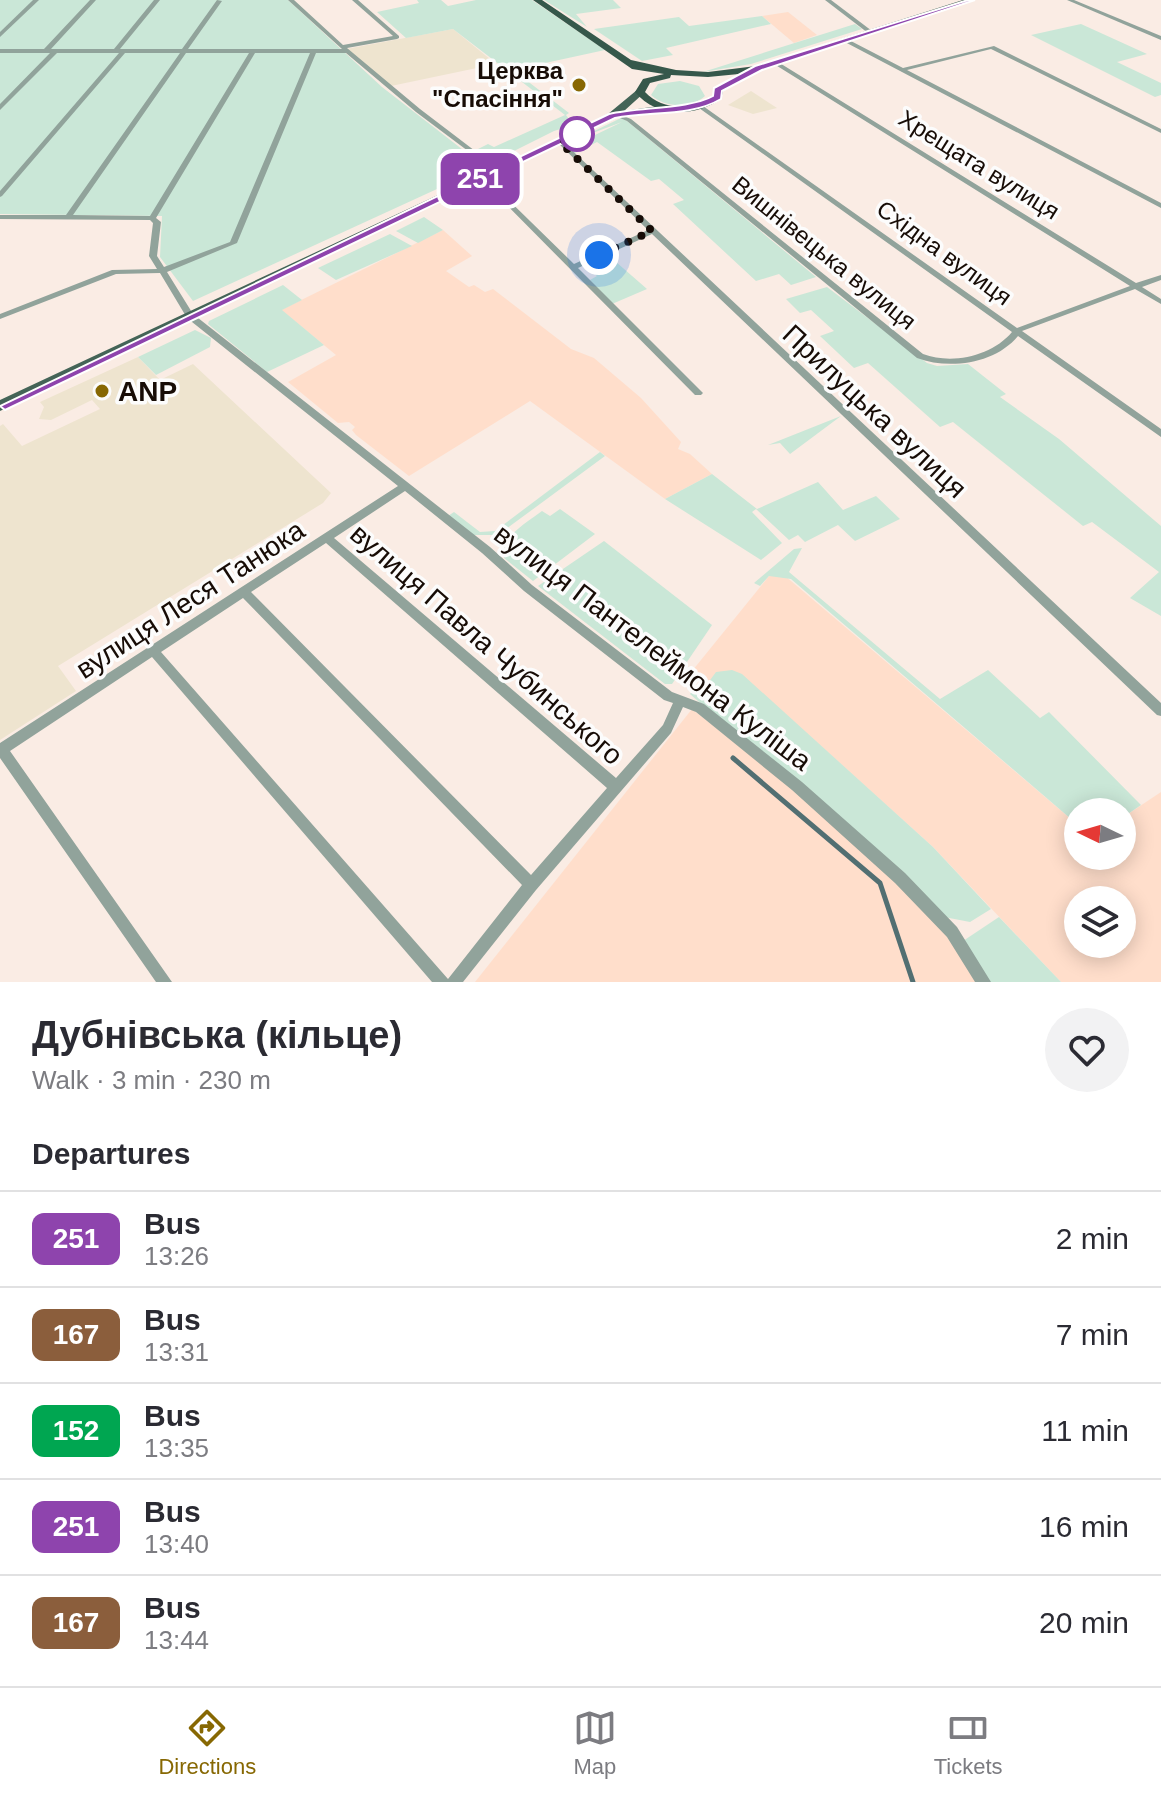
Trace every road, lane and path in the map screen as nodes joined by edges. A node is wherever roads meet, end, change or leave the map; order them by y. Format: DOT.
graph roads {
  1 [pos="36,0"];
  2 [pos="93,0"];
  3 [pos="157,0"];
  4 [pos="291,0"];
  5 [pos="355,0"];
  6 [pos="537,0"];
  7 [pos="828,0"];
  8 [pos="971,0"];
  9 [pos="1070,0"];
  10 [pos="219,1"];
  11 [pos="870,32"];
  12 [pos="0,35"];
  13 [pos="1161,38"];
  14 [pos="845,40"];
  15 [pos="344,49"];
  16 [pos="0,51"];
  17 [pos="46,51"];
  18 [pos="55,51"];
  19 [pos="253,51"];
  20 [pos="119,52"];
  21 [pos="182,52"];
  22 [pos="313,52"];
  23 [pos="627,62"];
  24 [pos="776,63"];
  25 [pos="758,68"];
  26 [pos="902,70"];
  27 [pos="676,75"];
  28 [pos="696,77"];
  29 [pos="646,81"];
  30 [pos="718,90"];
  31 [pos="640,92"];
  32 [pos="701,107"];
  33 [pos="0,108"];
  34 [pos="665,108"];
  35 [pos="614,116"];
  36 [pos="1161,131"];
  37 [pos="560,142"];
  38 [pos="498,171"];
  39 [pos="483,178"];
  40 [pos="0,195"];
  41 [pos="1161,206"];
  42 [pos="0,217"];
  43 [pos="68,217"];
  44 [pos="152,218"];
  45 [pos="652,231"];
  46 [pos="573,267"];
  47 [pos="162,271"];
  48 [pos="1161,277"];
  49 [pos="1136,286"];
  50 [pos="1161,302"];
  51 [pos="190,316"];
  52 [pos="0,317"];
  53 [pos="1018,330"];
  54 [pos="698,393"];
  55 [pos="0,406"];
  56 [pos="1161,434"];
  57 [pos="404,487"];
  58 [pos="328,538"];
  59 [pos="245,593"];
  60 [pos="154,652"];
  61 [pos="680,700"];
  62 [pos="1161,711"];
  63 [pos="0,750"];
  64 [pos="615,786"];
  65 [pos="531,885"];
  66 [pos="165,982"];
  67 [pos="442,982"];
  68 [pos="454,982"];
  69 [pos="984,982"];
  1 -- 12 [label="street"];
  2 -- 17 [label="street"];
  3 -- 20 [label="street"];
  4 -- 15 [label="street"];
  5 -- 15 [label="street"];
  6 -- 23 [label="highway"];
  7 -- 11 [label="street"];
  8 -- 11 [label="highway"];
  9 -- 13 [label="street"];
  10 -- 21 [label="street"];
  11 -- 14 [label="highway"];
  14 -- 24 [label="highway"];
  14 -- 26 [label="street"];
  15 -- 22 [label="street"];
  15 -- 38 [label="street"];
  16 -- 17 [label="street"];
  17 -- 18 [label="street"];
  18 -- 20 [label="street"];
  18 -- 33 [label="street"];
  19 -- 21 [label="street"];
  19 -- 22 [label="street"];
  19 -- 44 [label="street"];
  20 -- 21 [label="street"];
  20 -- 40 [label="street"];
  21 -- 43 [label="street"];
  22 -- 47 [label="street"];
  23 -- 27 [label="highway"];
  23 -- 29 [label="highway"];
  24 -- 25 [label="highway"];
  24 -- 49 [label="street, Хрещата вулиця"];
  25 -- 28 [label="highway"];
  25 -- 30 [label="highway"];
  26 -- 36 [label="street"];
  26 -- 41 [label="street"];
  27 -- 28 [label="highway"];
  27 -- 29 [label="highway"];
  28 -- 30 [label="highway"];
  29 -- 31 [label="highway"];
  30 -- 32 [label="highway"];
  31 -- 34 [label="highway"];
  31 -- 35 [label="main road"];
  32 -- 34 [label="highway"];
  32 -- 53 [label="street, Східна вулиця"];
  34 -- 35 [label="main road"];
  35 -- 37 [label="main road"];
  35 -- 53 [label="street, Вишнівецька вулиця"];
  37 -- 38 [label="main road"];
  37 -- 45 [label="street, Прилуцька вулиця"];
  38 -- 39 [label="main road"];
  39 -- 46 [label="street"];
  39 -- 51 [label="main road"];
  42 -- 43 [label="street"];
  43 -- 44 [label="street"];
  44 -- 47 [label="street"];
  45 -- 46 [label="street"];
  45 -- 62 [label="street, Прилуцька вулиця"];
  46 -- 54 [label="street"];
  47 -- 51 [label="street, вулиця Пантелеймона Куліша"];
  47 -- 52 [label="street"];
  48 -- 49 [label="street, Вишнівецька вулиця"];
  49 -- 50 [label="street, Хрещата вулиця"];
  49 -- 53 [label="street, Вишнівецька вулиця"];
  51 -- 55 [label="main road"];
  51 -- 57 [label="street, вулиця Пантелеймона Куліша"];
  53 -- 56 [label="street, Східна вулиця"];
  57 -- 58 [label="street, вулиця Леся Танюка"];
  57 -- 61 [label="street, вулиця Пантелеймона Куліша"];
  58 -- 59 [label="street, вулиця Леся Танюка"];
  58 -- 64 [label="street, вулиця Павла Чубинського"];
  59 -- 60 [label="street, вулиця Леся Танюка"];
  59 -- 65 [label="street"];
  60 -- 63 [label="street, вулиця Леся Танюка"];
  60 -- 67 [label="street"];
  61 -- 64 [label="street"];
  61 -- 69 [label="street, вулиця Пантелеймона Куліша"];
  63 -- 66 [label="street"];
  64 -- 65 [label="street"];
  65 -- 68 [label="street"];
}
